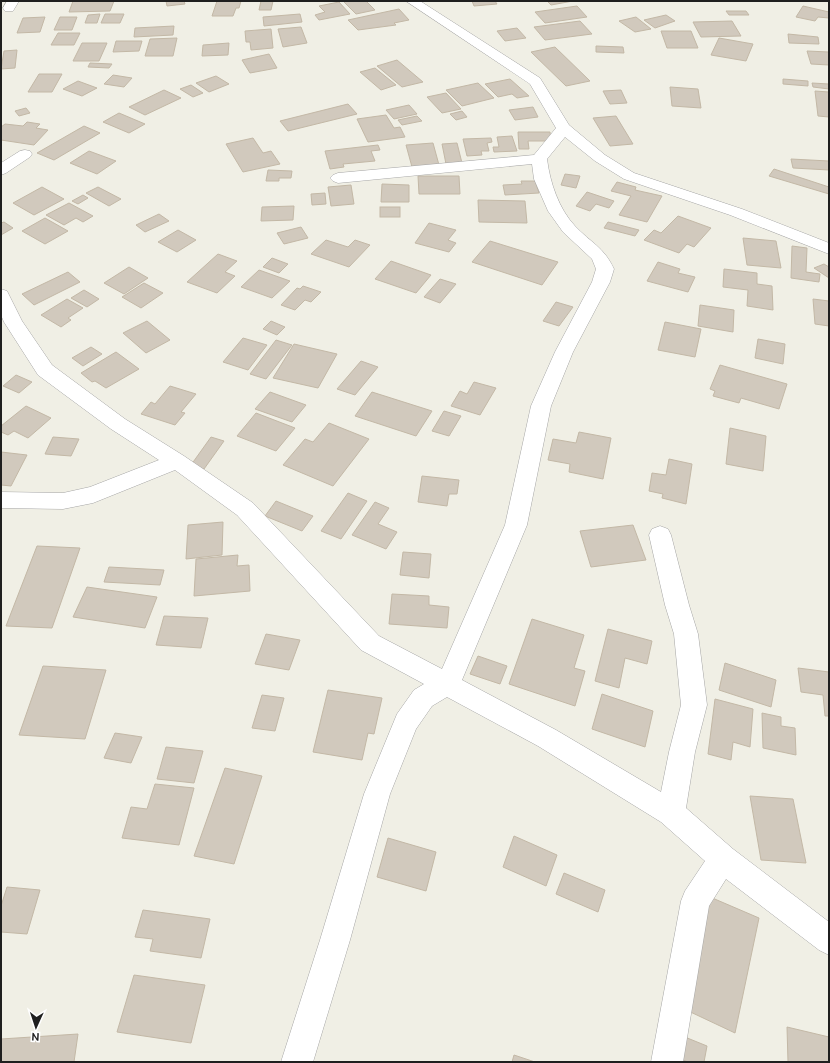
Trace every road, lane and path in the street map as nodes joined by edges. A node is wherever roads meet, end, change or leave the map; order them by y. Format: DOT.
graph roads {
  1 [pos="412,1"];
  2 [pos="563,128"];
  3 [pos="25,154"];
  4 [pos="539,159"];
  5 [pos="1,170"];
  6 [pos="338,178"];
  7 [pos="829,249"];
  8 [pos="1,295"];
  9 [pos="177,461"];
  10 [pos="1,500"];
  11 [pos="660,536"];
  12 [pos="448,684"];
  13 [pos="671,813"];
  14 [pos="723,859"];
  15 [pos="829,940"];
  16 [pos="297,1062"];
  17 [pos="667,1062"];
  1 -- 2 [label="street"];
  2 -- 4 [label="street"];
  2 -- 7 [label="street"];
  3 -- 5 [label="street"];
  4 -- 6 [label="street"];
  4 -- 12 [label="street"];
  8 -- 9 [label="street"];
  9 -- 10 [label="street"];
  9 -- 12 [label="street"];
  11 -- 13 [label="street"];
  12 -- 13 [label="street"];
  12 -- 16 [label="street"];
  13 -- 14 [label="street"];
  14 -- 15 [label="street"];
  14 -- 17 [label="street"];
}
